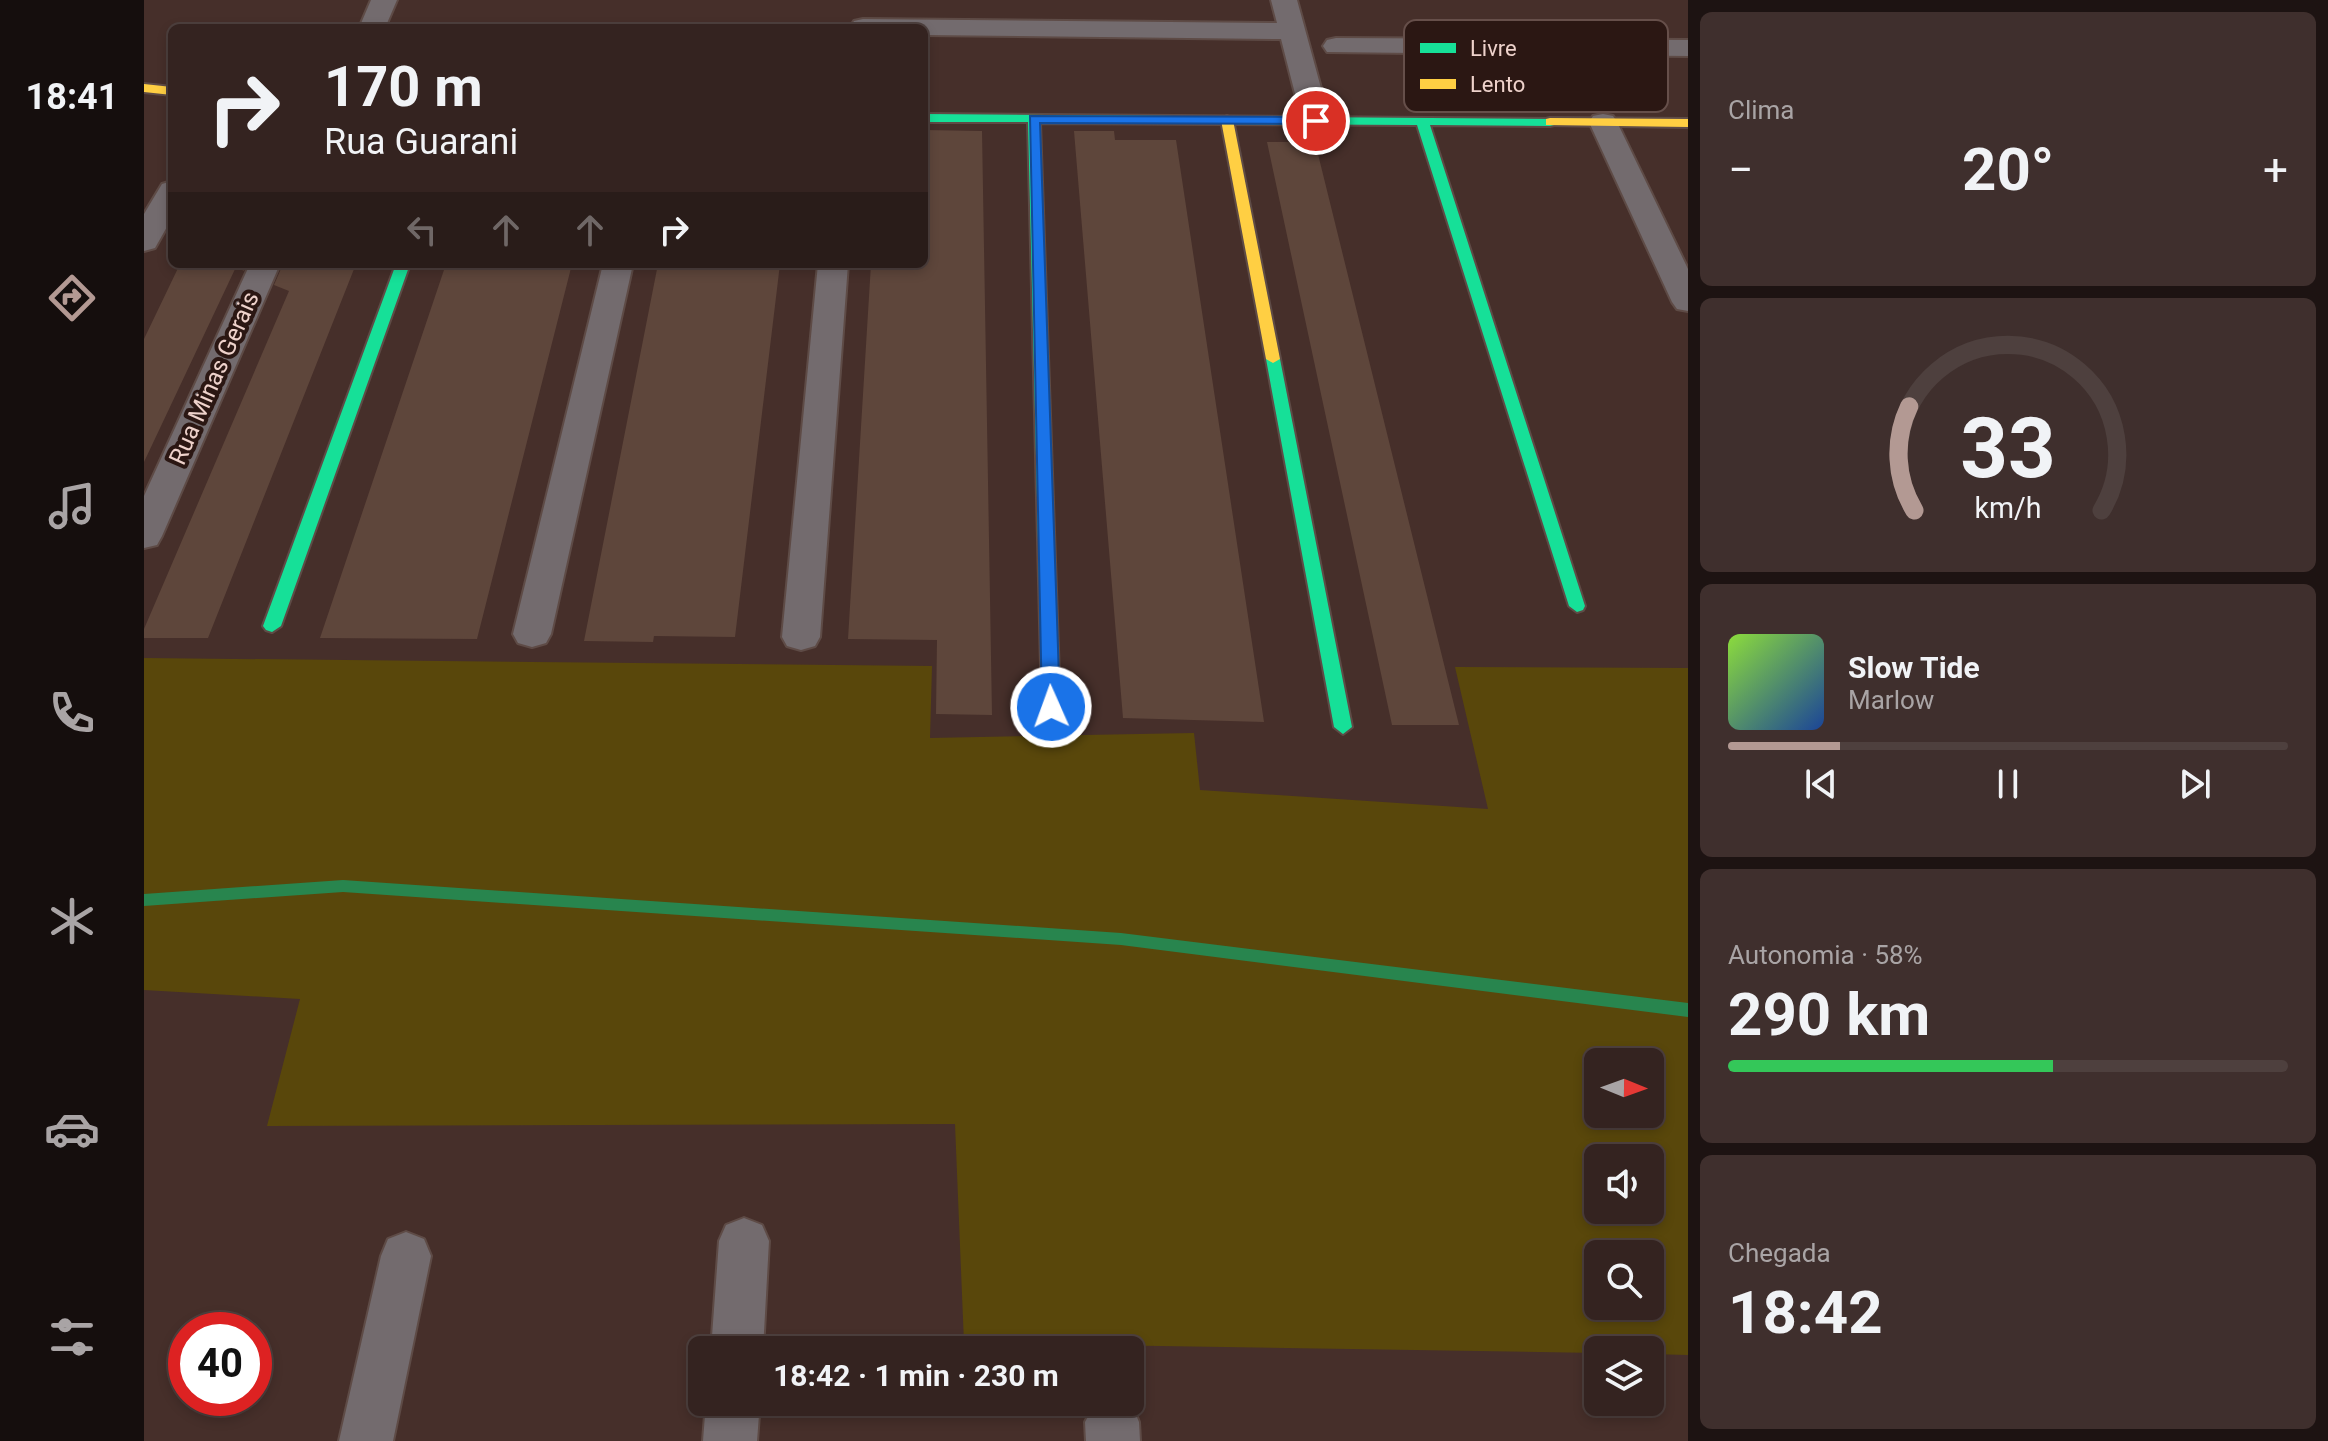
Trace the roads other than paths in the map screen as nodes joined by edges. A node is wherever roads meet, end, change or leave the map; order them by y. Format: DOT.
graph roads {
  1 [pos="384,0"];
  2 [pos="1284,0"];
  3 [pos="374,24"];
  4 [pos="928,28"];
  5 [pos="1292,31"];
  6 [pos="1336,46"];
  7 [pos="1404,46"];
  8 [pos="1668,48"];
  9 [pos="1688,48"];
  10 [pos="144,88"];
  11 [pos="168,91"];
  12 [pos="928,118"];
  13 [pos="1034,119"];
  14 [pos="1227,120"];
  15 [pos="1316,121"];
  16 [pos="1422,121"];
  17 [pos="1603,122"];
  18 [pos="1688,123"];
  19 [pos="168,197"];
  20 [pos="144,242"];
  21 [pos="263,268"];
  22 [pos="402,268"];
  23 [pos="617,268"];
  24 [pos="833,268"];
  25 [pos="1688,302"];
  26 [pos="144,536"];
  27 [pos="1577,606"];
  28 [pos="272,626"];
  29 [pos="532,634"];
  30 [pos="801,637"];
  31 [pos="1051,707"];
  32 [pos="1343,727"];
  33 [pos="744,1241"];
  34 [pos="406,1256"];
  35 [pos="738,1336"];
  36 [pos="732,1416"];
  37 [pos="366,1441"];
  38 [pos="730,1441"];
  1 -- 3 [label="street"];
  2 -- 5 [label="street"];
  4 -- 5 [label="street"];
  5 -- 15 [label="street"];
  6 -- 7 [label="street"];
  8 -- 9 [label="street"];
  10 -- 11 [label="street"];
  12 -- 13 [label="street"];
  13 -- 14 [label="street"];
  13 -- 31 [label="street"];
  14 -- 15 [label="street"];
  14 -- 32 [label="street"];
  15 -- 16 [label="street"];
  16 -- 17 [label="street"];
  16 -- 27 [label="street"];
  17 -- 18 [label="street"];
  17 -- 25 [label="street"];
  19 -- 20 [label="street"];
  21 -- 26 [label="street, Rua Minas Gerais"];
  22 -- 28 [label="street"];
  23 -- 29 [label="street"];
  24 -- 30 [label="street"];
  33 -- 35 [label="street"];
  34 -- 37 [label="street"];
  36 -- 38 [label="street"];
}
